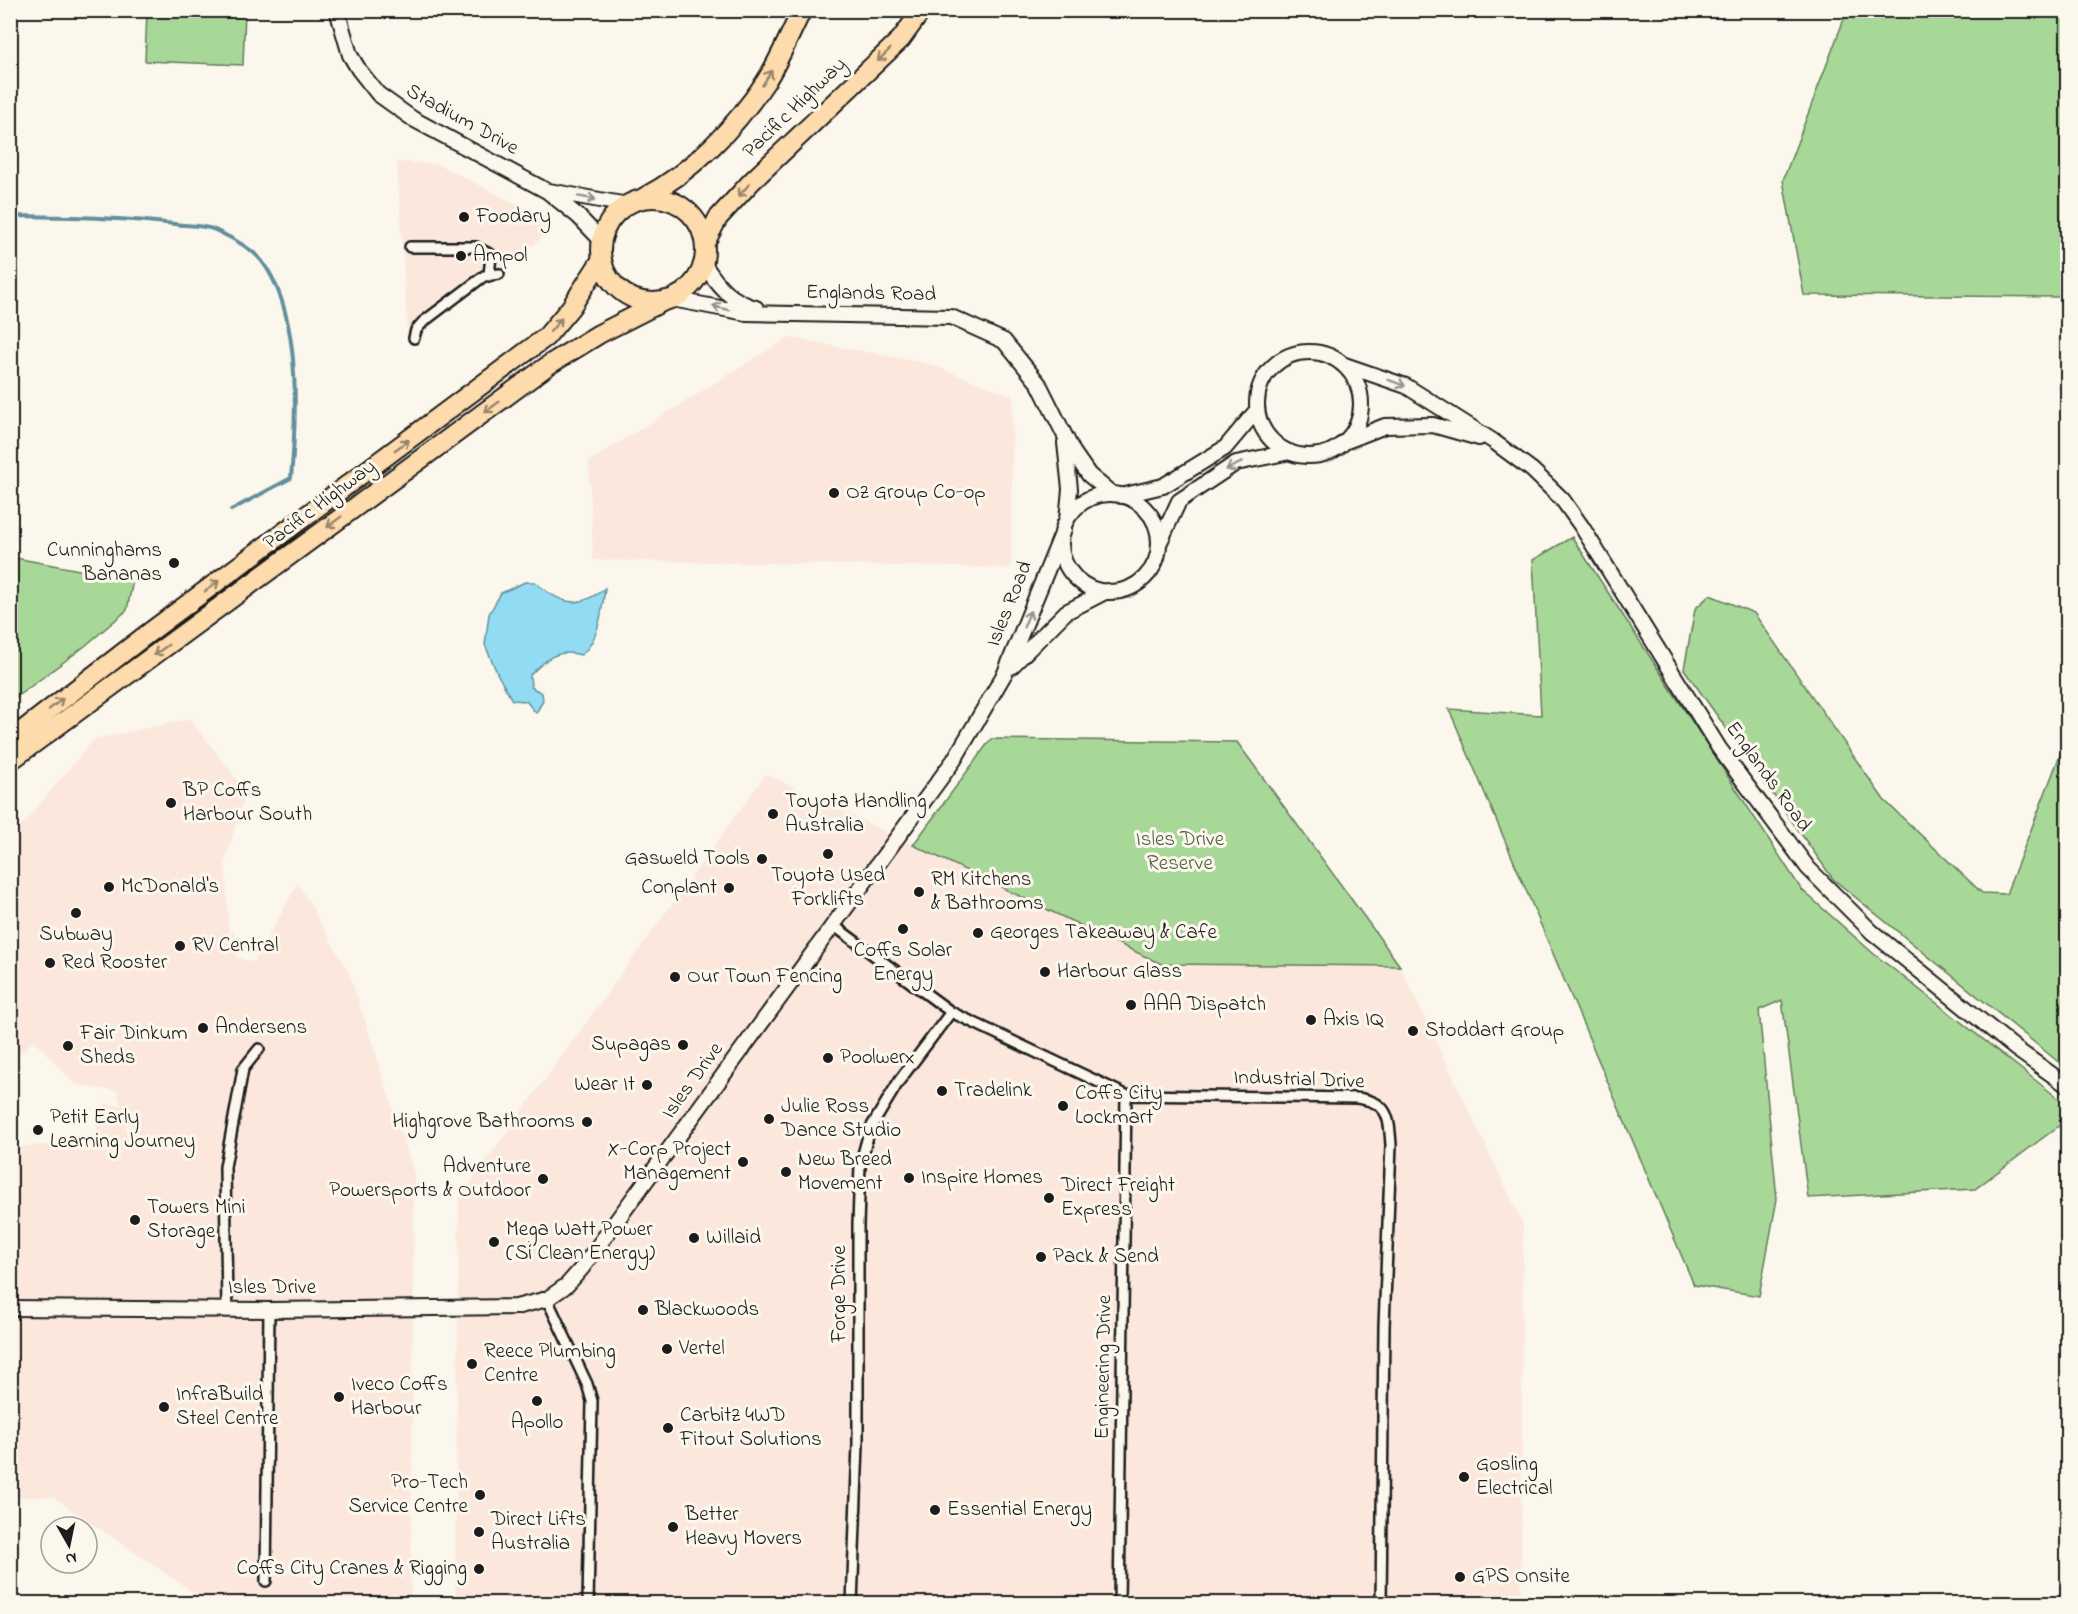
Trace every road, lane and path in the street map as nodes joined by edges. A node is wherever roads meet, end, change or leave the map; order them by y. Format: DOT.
graph roads {
  1 [pos="337,10"];
  2 [pos="802,10"];
  3 [pos="922,10"];
  4 [pos="547,191"];
  5 [pos="633,203"];
  6 [pos="705,243"];
  7 [pos="410,248"];
  8 [pos="602,250"];
  9 [pos="704,264"];
  10 [pos="499,274"];
  11 [pos="489,276"];
  12 [pos="669,299"];
  13 [pos="770,312"];
  14 [pos="414,338"];
  15 [pos="1342,364"];
  16 [pos="1257,410"];
  17 [pos="1062,430"];
  18 [pos="1493,441"];
  19 [pos="1344,442"];
  20 [pos="1290,452"];
  21 [pos="1117,495"];
  22 [pos="1065,525"];
  23 [pos="1159,544"];
  24 [pos="1107,591"];
  25 [pos="1005,673"];
  26 [pos="10,740"];
  27 [pos="10,761"];
  28 [pos="833,925"];
  29 [pos="951,1012"];
  30 [pos="259,1049"];
  31 [pos="2067,1086"];
  32 [pos="1126,1095"];
  33 [pos="548,1299"];
  34 [pos="10,1308"];
  35 [pos="227,1309"];
  36 [pos="269,1310"];
  37 [pos="266,1581"];
  38 [pos="588,1604"];
  39 [pos="852,1604"];
  40 [pos="1119,1604"];
  41 [pos="1381,1604"];
  1 -- 4 [label="street, Stadium Drive"];
  5 -- 2 [label="highway, Pacific Highway, one-way"];
  3 -- 6 [label="highway, Pacific Highway, one-way"];
  4 -- 5 [label="street, Stadium Drive, one-way"];
  4 -- 8 [label="street, Stadium Drive"];
  5 -- 6 [label="highway"];
  5 -- 8 [label="highway"];
  6 -- 9 [label="highway"];
  7 -- 11 [label="street"];
  8 -- 12 [label="highway"];
  26 -- 8 [label="highway, Pacific Highway, one-way"];
  9 -- 12 [label="highway"];
  9 -- 13 [label="street"];
  10 -- 11 [label="street"];
  11 -- 14 [label="street"];
  13 -- 12 [label="street, Englands Road, one-way"];
  12 -- 27 [label="highway, Pacific Highway, one-way"];
  13 -- 17 [label="street, Englands Road"];
  15 -- 16 [label="street, Englands Road"];
  15 -- 18 [label="street, Englands Road, one-way"];
  15 -- 19 [label="street"];
  16 -- 20 [label="street"];
  16 -- 21 [label="street, Englands Road"];
  17 -- 21 [label="street, Englands Road"];
  17 -- 22 [label="street, Englands Road"];
  18 -- 19 [label="street, Englands Road"];
  18 -- 31 [label="street, Englands Road"];
  19 -- 20 [label="street, Englands Road"];
  20 -- 23 [label="street, Englands Road, one-way"];
  21 -- 22 [label="street, Englands Road"];
  21 -- 23 [label="street, Englands Road"];
  22 -- 24 [label="street, Englands Road"];
  25 -- 22 [label="street, Isles Road, one-way"];
  23 -- 24 [label="street, Englands Road"];
  24 -- 25 [label="street, Isles Road"];
  25 -- 28 [label="street, Isles Drive"];
  28 -- 29 [label="street, Industrial Drive"];
  28 -- 33 [label="street, Isles Drive"];
  29 -- 32 [label="street, Industrial Drive"];
  29 -- 39 [label="street, Forge Drive"];
  30 -- 35 [label="street"];
  32 -- 40 [label="street, Engineering Drive"];
  32 -- 41 [label="street, Industrial Drive"];
  33 -- 36 [label="street, Isles Drive"];
  33 -- 38 [label="street"];
  34 -- 35 [label="street, Isles Drive"];
  35 -- 36 [label="street, Isles Drive"];
  36 -- 37 [label="street"];
}
